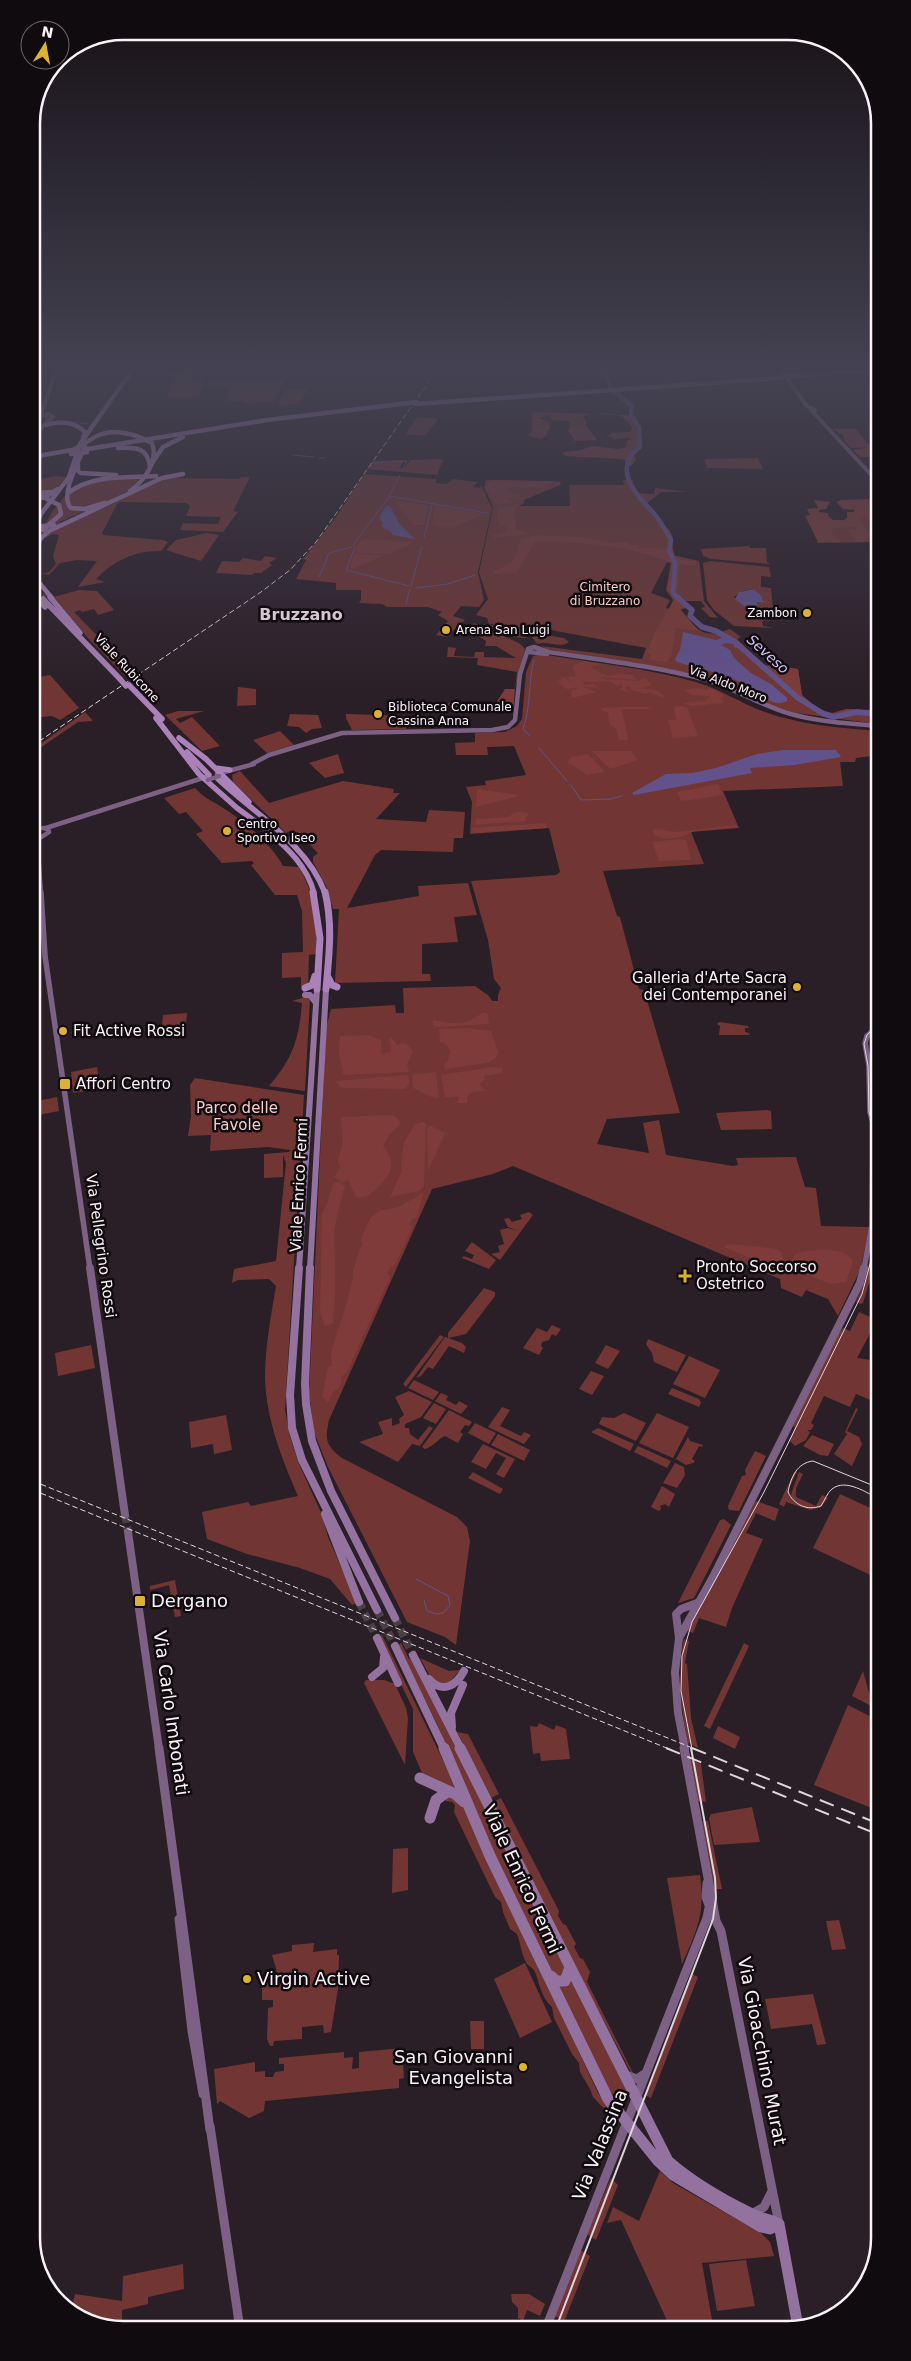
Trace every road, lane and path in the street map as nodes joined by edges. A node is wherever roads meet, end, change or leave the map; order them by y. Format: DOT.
graph roads {
  1 [pos="71,476"];
  2 [pos="72,476"];
  3 [pos="145,476"];
  4 [pos="154,476"];
  5 [pos="172,476"];
  6 [pos="70,480"];
  7 [pos="57,490"];
  8 [pos="130,491"];
  9 [pos="40,492"];
  10 [pos="40,496"];
  11 [pos="66,497"];
  12 [pos="40,499"];
  13 [pos="105,503"];
  14 [pos="91,510"];
  15 [pos="40,519"];
  16 [pos="40,524"];
  17 [pos="40,530"];
  18 [pos="40,534"];
  19 [pos="40,541"];
  20 [pos="40,584"];
  21 [pos="40,592"];
  22 [pos="40,594"];
  23 [pos="43,596"];
  24 [pos="40,600"];
  25 [pos="78,634"];
  26 [pos="128,685"];
  27 [pos="156,718"];
  28 [pos="871,727"];
  29 [pos="179,738"];
  30 [pos="191,753"];
  31 [pos="233,770"];
  32 [pos="211,777"];
  33 [pos="229,781"];
  34 [pos="196,782"];
  35 [pos="40,827"];
  36 [pos="41,831"];
  37 [pos="272,831"];
  38 [pos="318,973"];
  39 [pos="327,976"];
  40 [pos="337,987"];
  41 [pos="317,989"];
  42 [pos="326,989"];
  43 [pos="305,991"];
  44 [pos="316,1003"];
  45 [pos="325,1006"];
  46 [pos="871,1032"];
  47 [pos="871,1115"];
  48 [pos="871,1230"];
  49 [pos="302,1460"];
  50 [pos="125,1515"];
  51 [pos="128,1536"];
  52 [pos="359,1602"];
  53 [pos="697,1604"];
  54 [pos="685,1608"];
  55 [pos="377,1610"];
  56 [pos="395,1618"];
  57 [pos="688,1620"];
  58 [pos="675,1621"];
  59 [pos="377,1638"];
  60 [pos="679,1638"];
  61 [pos="395,1646"];
  62 [pos="383,1652"];
  63 [pos="464,1671"];
  64 [pos="372,1677"];
  65 [pos="398,1683"];
  66 [pos="463,1685"];
  67 [pos="454,1737"];
  68 [pos="420,1778"];
  69 [pos="447,1792"];
  70 [pos="470,1810"];
  71 [pos="430,1818"];
  72 [pos="709,1899"];
  73 [pos="702,1928"];
  74 [pos="721,1931"];
  75 [pos="570,1967"];
  76 [pos="547,1972"];
  77 [pos="624,2073"];
  78 [pos="646,2073"];
  79 [pos="636,2099"];
  80 [pos="627,2121"];
  81 [pos="772,2190"];
  82 [pos="752,2214"];
  83 [pos="779,2224"];
  84 [pos="797,2320"];
  85 [pos="239,2321"];
  86 [pos="549,2321"];
  1 -- 6 [label="highway"];
  2 -- 6 [label="highway"];
  3 -- 8 [label="highway, bridge"];
  4 -- 11 [label="highway"];
  5 -- 14 [label="highway"];
  6 -- 7 [label="highway"];
  6 -- 11 [label="highway"];
  6 -- 15 [label="highway"];
  6 -- 17 [label="highway"];
  7 -- 9 [label="highway"];
  7 -- 12 [label="highway"];
  8 -- 13 [label="highway"];
  8 -- 14 [label="highway"];
  10 -- 18 [label="highway, bridge"];
  11 -- 13 [label="highway"];
  13 -- 14 [label="highway"];
  14 -- 16 [label="highway, bridge"];
  14 -- 19 [label="highway"];
  20 -- 25 [label="highway"];
  21 -- 23 [label="highway, Viale Rubicone"];
  22 -- 23 [label="highway, Viale Rubicone"];
  23 -- 25 [label="highway, Viale Rubicone"];
  24 -- 25 [label="highway"];
  25 -- 26 [label="highway, Viale Rubicone, bridge"];
  26 -- 27 [label="highway, Viale Rubicone"];
  26 -- 29 [label="highway, Viale Rubicone"];
  27 -- 30 [label="highway, Viale Rubicone"];
  27 -- 32 [label="highway"];
  28 -- 31 [label="main road, Via Aldo Moro"];
  29 -- 30 [label="highway, Viale Rubicone"];
  29 -- 32 [label="highway"];
  30 -- 32 [label="highway"];
  31 -- 32 [label="highway"];
  31 -- 32 [label="main road"];
  31 -- 33 [label="highway"];
  32 -- 33 [label="highway"];
  32 -- 34 [label="highway"];
  32 -- 34 [label="highway"];
  32 -- 37 [label="highway"];
  33 -- 37 [label="highway"];
  34 -- 36 [label="main road"];
  35 -- 36 [label="main road, Via Pellegrino Rossi"];
  36 -- 50 [label="main road, Via Pellegrino Rossi"];
  37 -- 38 [label="highway, Viale Enrico Fermi"];
  37 -- 39 [label="highway, Viale Enrico Fermi"];
  38 -- 41 [label="highway, Viale Enrico Fermi"];
  38 -- 43 [label="highway"];
  39 -- 40 [label="highway"];
  39 -- 42 [label="highway, Viale Enrico Fermi"];
  40 -- 45 [label="main road"];
  41 -- 44 [label="main road, Viale Enrico Fermi"];
  42 -- 45 [label="main road, Viale Enrico Fermi"];
  43 -- 44 [label="main road"];
  44 -- 49 [label="main road, Viale Enrico Fermi"];
  45 -- 56 [label="main road, Viale Enrico Fermi"];
  46 -- 47 [label="main road"];
  48 -- 53 [label="main road"];
  49 -- 52 [label="main road"];
  49 -- 55 [label="main road, Viale Enrico Fermi"];
  51 -- 85 [label="main road, Via Carlo Imbonati"];
  53 -- 54 [label="main road"];
  53 -- 57 [label="main road"];
  54 -- 57 [label="main road"];
  54 -- 58 [label="main road"];
  57 -- 58 [label="main road"];
  57 -- 60 [label="main road"];
  58 -- 60 [label="main road"];
  59 -- 62 [label="main road"];
  60 -- 72 [label="main road, Via Gioacchino Murat"];
  61 -- 70 [label="main road, Viale Enrico Fermi"];
  62 -- 64 [label="main road"];
  62 -- 65 [label="main road"];
  63 -- 67 [label="main road, Viale Enrico Fermi"];
  66 -- 67 [label="main road"];
  67 -- 75 [label="main road, Viale Enrico Fermi"];
  68 -- 69 [label="main road"];
  69 -- 70 [label="main road"];
  69 -- 71 [label="main road"];
  70 -- 76 [label="main road, Viale Enrico Fermi"];
  72 -- 73 [label="main road, Via Valassina"];
  72 -- 74 [label="main road, Via Gioacchino Murat"];
  73 -- 74 [label="main road"];
  73 -- 78 [label="main road, Via Valassina"];
  74 -- 81 [label="main road, Via Gioacchino Murat"];
  75 -- 76 [label="main road"];
  75 -- 77 [label="main road, Viale Enrico Fermi"];
  76 -- 80 [label="main road, Viale Enrico Fermi"];
  77 -- 78 [label="main road"];
  77 -- 79 [label="main road, Viale Enrico Fermi"];
  78 -- 79 [label="main road, Via Valassina"];
  79 -- 80 [label="main road, Via Valassina"];
  79 -- 82 [label="main road, Viale Enrico Fermi"];
  80 -- 83 [label="main road, Viale Enrico Fermi"];
  80 -- 86 [label="main road, Via Valassina"];
  81 -- 82 [label="main road"];
  81 -- 83 [label="main road, Via Gioacchino Murat"];
  82 -- 83 [label="main road, Viale Enrico Fermi"];
  83 -- 84 [label="main road, Via Gioacchino Murat"];
}
